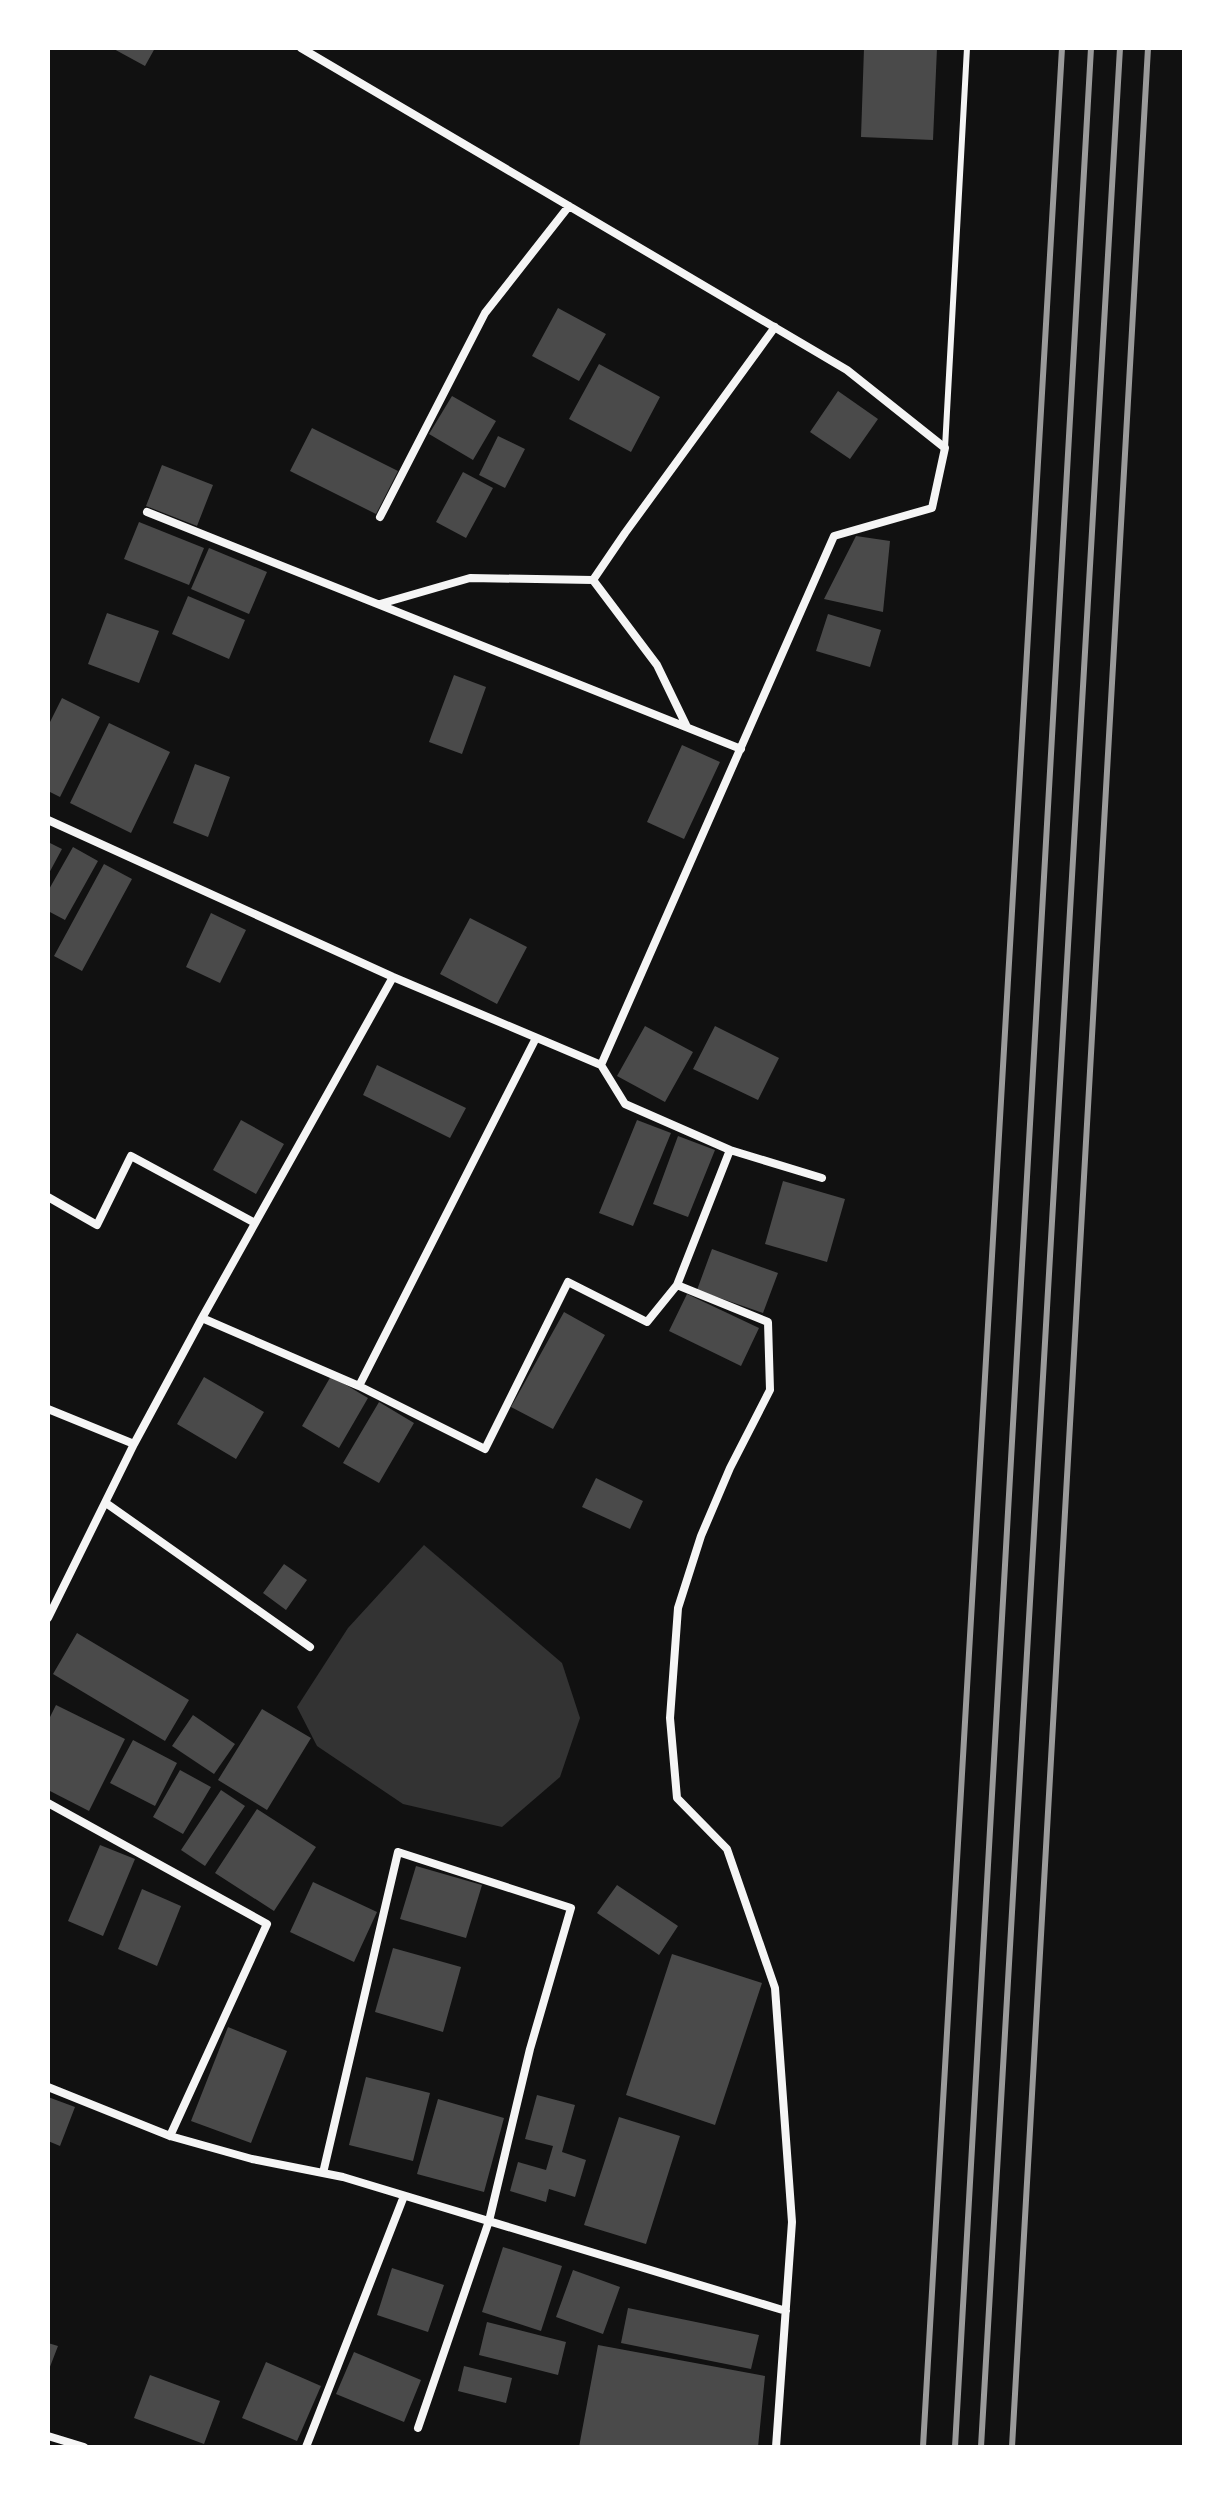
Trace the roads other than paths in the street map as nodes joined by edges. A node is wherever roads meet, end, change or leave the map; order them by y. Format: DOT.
graph roads {
  1 [pos="301,48"];
  2 [pos="967,48"];
  3 [pos="569,206"];
  4 [pos="775,327"];
  5 [pos="945,448"];
  6 [pos="147,512"];
  7 [pos="380,517"];
  8 [pos="593,580"];
  9 [pos="380,604"];
  10 [pos="687,728"];
  11 [pos="741,749"];
  12 [pos="48,820"];
  13 [pos="393,977"];
  14 [pos="536,1038"];
  15 [pos="601,1065"];
  16 [pos="730,1150"];
  17 [pos="822,1178"];
  18 [pos="48,1197"];
  19 [pos="255,1223"];
  20 [pos="677,1285"];
  21 [pos="202,1318"];
  22 [pos="359,1386"];
  23 [pos="48,1409"];
  24 [pos="134,1444"];
  25 [pos="106,1503"];
  26 [pos="48,1618"];
  27 [pos="310,1647"];
  28 [pos="48,1803"];
  29 [pos="48,2087"];
  30 [pos="170,2136"];
  31 [pos="323,2173"];
  32 [pos="404,2196"];
  33 [pos="489,2221"];
  34 [pos="786,2311"];
  35 [pos="418,2428"];
  36 [pos="48,2436"];
  37 [pos="84,2447"];
  38 [pos="306,2447"];
  39 [pos="776,2447"];
  1 -- 3 [label="street"];
  2 -- 5 [label="lane"];
  3 -- 4 [label="street"];
  3 -- 7 [label="street"];
  4 -- 5 [label="street"];
  4 -- 8 [label="street"];
  5 -- 11 [label="street"];
  6 -- 9 [label="street"];
  8 -- 9 [label="street"];
  8 -- 10 [label="street"];
  9 -- 10 [label="street"];
  10 -- 11 [label="street"];
  11 -- 15 [label="street"];
  12 -- 13 [label="street"];
  13 -- 14 [label="street"];
  13 -- 19 [label="street"];
  14 -- 15 [label="street"];
  14 -- 22 [label="street"];
  15 -- 16 [label="street"];
  16 -- 17 [label="street"];
  16 -- 20 [label="street"];
  18 -- 19 [label="street"];
  19 -- 21 [label="street"];
  20 -- 22 [label="street"];
  20 -- 34 [label="street"];
  21 -- 22 [label="street"];
  21 -- 24 [label="street"];
  23 -- 24 [label="street"];
  24 -- 25 [label="street"];
  25 -- 26 [label="street"];
  25 -- 27 [label="street"];
  28 -- 30 [label="street"];
  29 -- 30 [label="street"];
  30 -- 31 [label="street"];
  31 -- 32 [label="street"];
  31 -- 33 [label="street"];
  32 -- 33 [label="street"];
  32 -- 38 [label="street"];
  33 -- 34 [label="street"];
  33 -- 35 [label="street"];
  34 -- 39 [label="street"];
  36 -- 37 [label="street"];
}
